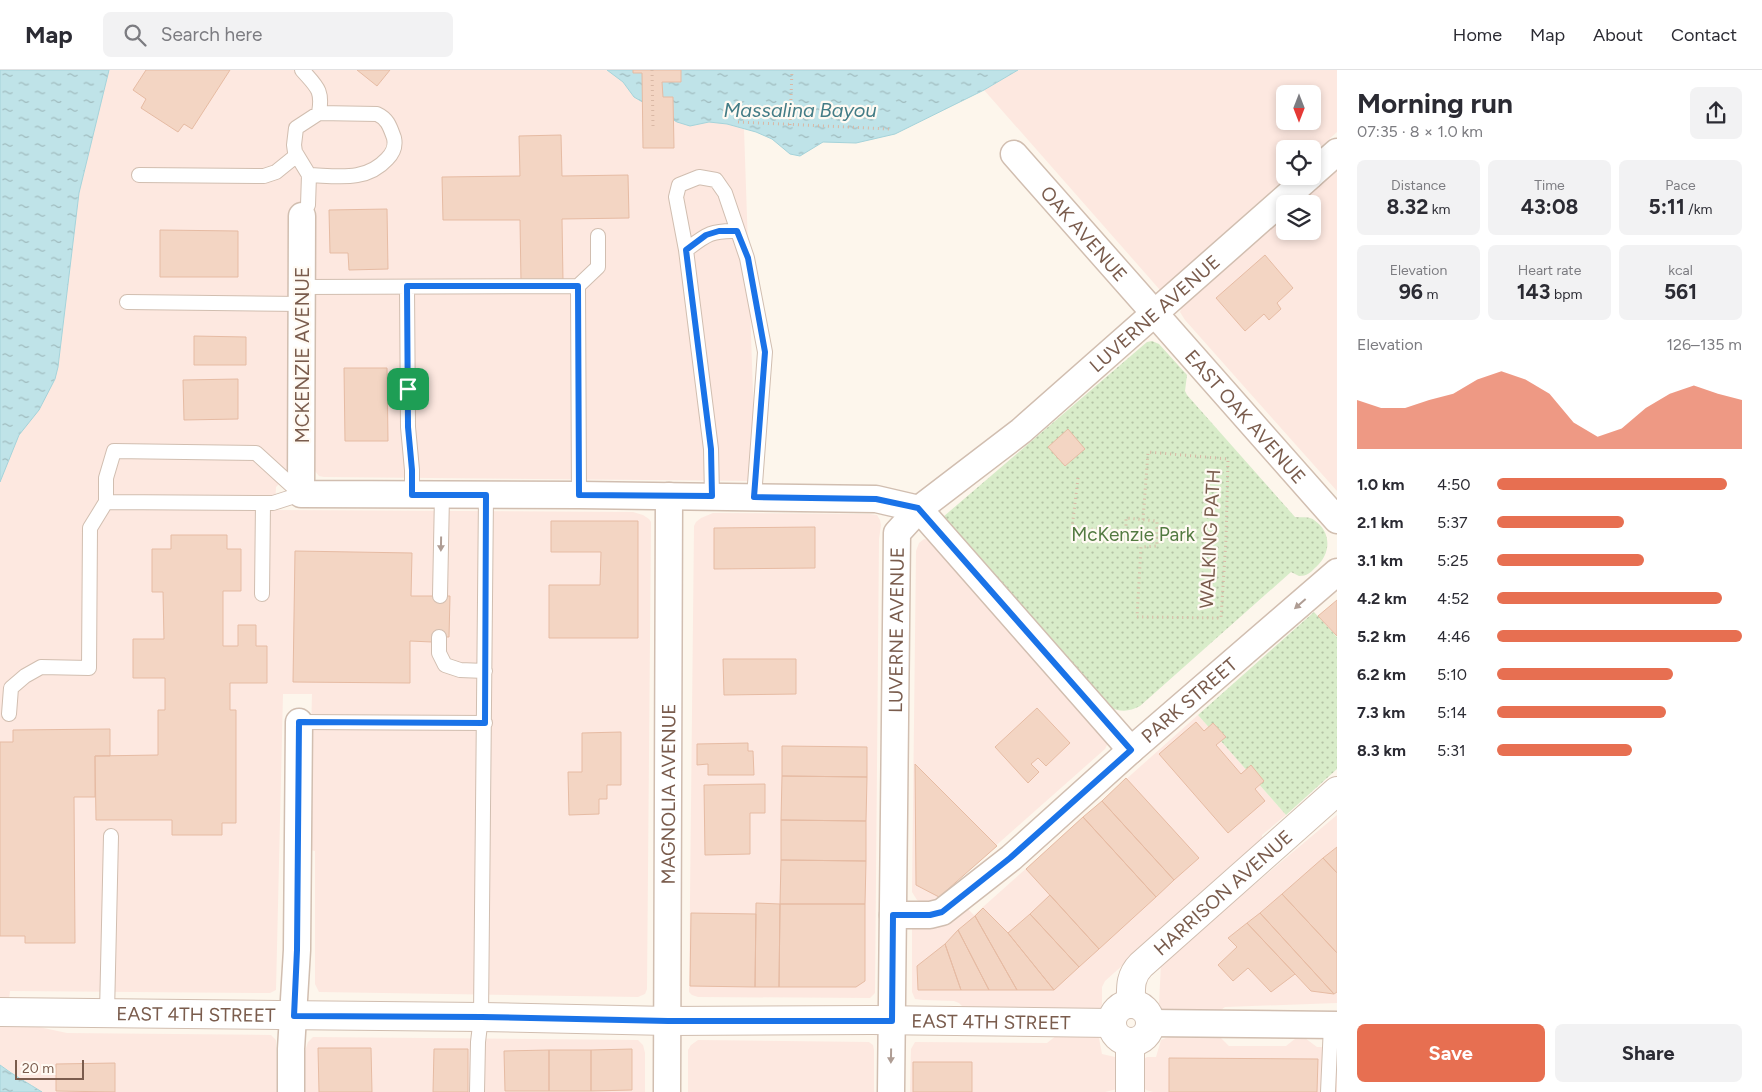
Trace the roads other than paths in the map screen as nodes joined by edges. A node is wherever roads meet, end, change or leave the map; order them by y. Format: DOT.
graph roads {
  1 [pos="302,70"];
  2 [pos="319,113"];
  3 [pos="1337,152"];
  4 [pos="1014,154"];
  5 [pos="297,155"];
  6 [pos="1321,166"];
  7 [pos="139,175"];
  8 [pos="309,175"];
  9 [pos="1300,185"];
  10 [pos="302,216"];
  11 [pos="737,231"];
  12 [pos="598,236"];
  13 [pos="686,250"];
  14 [pos="407,286"];
  15 [pos="578,286"];
  16 [pos="302,296"];
  17 [pos="127,302"];
  18 [pos="1154,314"];
  19 [pos="301,494"];
  20 [pos="412,495"];
  21 [pos="442,495"];
  22 [pos="486,495"];
  23 [pos="579,495"];
  24 [pos="669,496"];
  25 [pos="712,496"];
  26 [pos="754,497"];
  27 [pos="106,502"];
  28 [pos="263,503"];
  29 [pos="918,508"];
  30 [pos="1337,520"];
  31 [pos="1337,572"];
  32 [pos="262,594"];
  33 [pos="440,596"];
  34 [pos="440,637"];
  35 [pos="486,671"];
  36 [pos="9,714"];
  37 [pos="299,722"];
  38 [pos="485,723"];
  39 [pos="1131,750"];
  40 [pos="1337,791"];
  41 [pos="111,836"];
  42 [pos="893,915"];
  43 [pos="1131,1004"];
  44 [pos="1,1012"];
  45 [pos="107,1013"];
  46 [pos="294,1016"];
  47 [pos="482,1017"];
  48 [pos="668,1021"];
  49 [pos="892,1021"];
  50 [pos="1111,1023"];
  51 [pos="1150,1023"];
  52 [pos="1334,1025"];
  53 [pos="1130,1043"];
  54 [pos="291,1092"];
  55 [pos="477,1092"];
  56 [pos="667,1092"];
  57 [pos="891,1092"];
  58 [pos="1130,1092"];
  59 [pos="1328,1092"];
  1 -- 2 [label="lane"];
  2 -- 5 [label="lane"];
  2 -- 8 [label="lane"];
  3 -- 6 [label="street, LUVERNE AVENUE"];
  4 -- 18 [label="street, OAK AVENUE"];
  5 -- 7 [label="lane"];
  5 -- 8 [label="lane"];
  8 -- 10 [label="lane"];
  9 -- 18 [label="street, LUVERNE AVENUE"];
  10 -- 16 [label="street, MCKENZIE AVENUE"];
  11 -- 13 [label="lane"];
  11 -- 13 [label="lane"];
  11 -- 26 [label="lane"];
  12 -- 15 [label="lane"];
  13 -- 25 [label="lane"];
  14 -- 15 [label="lane"];
  14 -- 16 [label="lane"];
  14 -- 20 [label="lane"];
  15 -- 23 [label="lane"];
  16 -- 17 [label="lane"];
  16 -- 19 [label="street, MCKENZIE AVENUE"];
  18 -- 29 [label="street, LUVERNE AVENUE"];
  18 -- 30 [label="street, EAST OAK AVENUE"];
  19 -- 20 [label="street"];
  19 -- 27 [label="lane"];
  19 -- 28 [label="lane"];
  20 -- 21 [label="street"];
  21 -- 22 [label="street"];
  21 -- 33 [label="lane, one-way"];
  22 -- 23 [label="street"];
  22 -- 35 [label="lane"];
  23 -- 24 [label="street"];
  24 -- 25 [label="street"];
  24 -- 48 [label="street, MAGNOLIA AVENUE"];
  25 -- 26 [label="street"];
  26 -- 29 [label="street"];
  27 -- 28 [label="lane"];
  27 -- 36 [label="lane"];
  28 -- 32 [label="lane"];
  29 -- 39 [label="street"];
  29 -- 42 [label="street, LUVERNE AVENUE"];
  31 -- 39 [label="street, PARK STREET, one-way"];
  34 -- 35 [label="lane"];
  35 -- 38 [label="lane"];
  37 -- 38 [label="lane"];
  37 -- 46 [label="street"];
  38 -- 47 [label="lane"];
  39 -- 42 [label="street, PARK STREET"];
  40 -- 43 [label="street, HARRISON AVENUE"];
  41 -- 45 [label="lane"];
  42 -- 49 [label="street, LUVERNE AVENUE"];
  43 -- 50 [label="street"];
  43 -- 51 [label="street"];
  44 -- 45 [label="street, EAST 4TH STREET"];
  45 -- 46 [label="street, EAST 4TH STREET"];
  46 -- 47 [label="street, EAST 4TH STREET"];
  46 -- 54 [label="street"];
  47 -- 48 [label="street, EAST 4TH STREET"];
  47 -- 55 [label="lane"];
  48 -- 49 [label="street, EAST 4TH STREET"];
  48 -- 56 [label="street, MAGNOLIA AVENUE"];
  49 -- 50 [label="street, EAST 4TH STREET"];
  49 -- 57 [label="street, LUVERNE AVENUE, one-way"];
  50 -- 53 [label="street"];
  51 -- 52 [label="street"];
  51 -- 53 [label="street"];
  52 -- 59 [label="lane"];
  53 -- 58 [label="street"];
}
